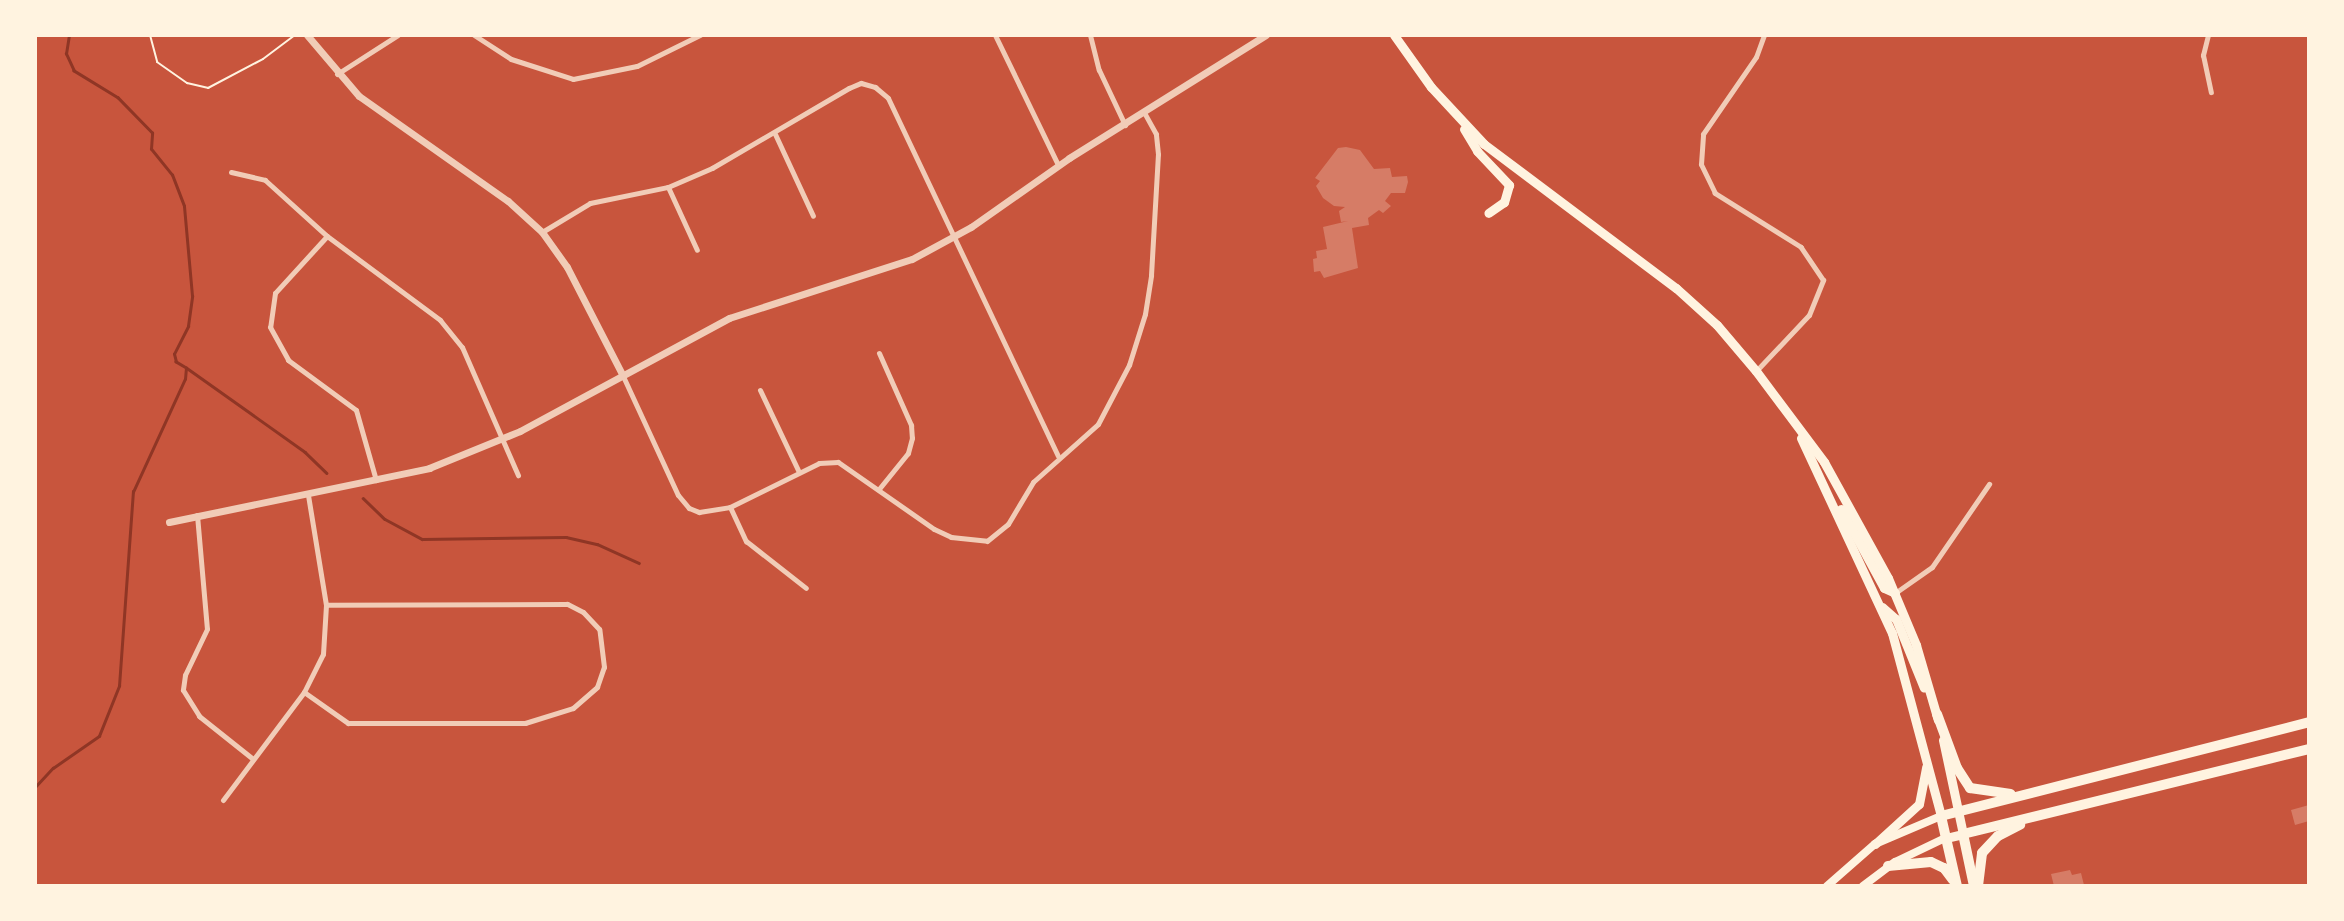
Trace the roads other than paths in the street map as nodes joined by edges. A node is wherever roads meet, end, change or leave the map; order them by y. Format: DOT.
graph roads {
  1 [pos="307,35"];
  2 [pos="398,35"];
  3 [pos="474,35"];
  4 [pos="700,35"];
  5 [pos="995,35"];
  6 [pos="1090,35"];
  7 [pos="1266,35"];
  8 [pos="1394,35"];
  9 [pos="1764,35"];
  10 [pos="2208,35"];
  11 [pos="337,74"];
  12 [pos="2211,92"];
  13 [pos="1145,114"];
  14 [pos="1458,118"];
  15 [pos="1125,125"];
  16 [pos="775,134"];
  17 [pos="1058,165"];
  18 [pos="232,172"];
  19 [pos="668,187"];
  20 [pos="1488,213"];
  21 [pos="813,216"];
  22 [pos="542,232"];
  23 [pos="327,236"];
  24 [pos="954,237"];
  25 [pos="696,250"];
  26 [pos="879,353"];
  27 [pos="1756,371"];
  28 [pos="622,374"];
  29 [pos="761,390"];
  30 [pos="1798,430"];
  31 [pos="504,439"];
  32 [pos="1058,456"];
  33 [pos="799,472"];
  34 [pos="517,475"];
  35 [pos="376,482"];
  36 [pos="1989,484"];
  37 [pos="879,489"];
  38 [pos="1825,489"];
  39 [pos="308,495"];
  40 [pos="730,508"];
  41 [pos="197,515"];
  42 [pos="169,522"];
  43 [pos="806,588"];
  44 [pos="1895,593"];
  45 [pos="327,605"];
  46 [pos="1882,607"];
  47 [pos="304,692"];
  48 [pos="1937,714"];
  49 [pos="2309,722"];
  50 [pos="1942,736"];
  51 [pos="2309,749"];
  52 [pos="1926,755"];
  53 [pos="253,759"];
  54 [pos="2026,794"];
  55 [pos="223,800"];
  56 [pos="1958,811"];
  57 [pos="2053,812"];
  58 [pos="1941,816"];
  59 [pos="1963,834"];
  60 [pos="1945,838"];
  61 [pos="1875,844"];
  62 [pos="1888,866"];
  63 [pos="1827,886"];
  64 [pos="1863,886"];
  65 [pos="1956,886"];
  66 [pos="1976,886"];
  1 -- 11 [label="street"];
  2 -- 11 [label="street"];
  3 -- 4 [label="street"];
  5 -- 17 [label="street"];
  6 -- 15 [label="street"];
  7 -- 13 [label="street"];
  8 -- 14 [label="main road"];
  9 -- 27 [label="street"];
  10 -- 12 [label="street"];
  11 -- 22 [label="street"];
  13 -- 15 [label="street"];
  13 -- 32 [label="street"];
  14 -- 20 [label="main road"];
  14 -- 27 [label="main road"];
  15 -- 17 [label="street"];
  16 -- 19 [label="street"];
  16 -- 21 [label="street"];
  16 -- 24 [label="street"];
  17 -- 24 [label="street"];
  18 -- 23 [label="street"];
  19 -- 22 [label="street"];
  19 -- 25 [label="street"];
  22 -- 28 [label="street"];
  23 -- 31 [label="street"];
  23 -- 35 [label="street"];
  24 -- 28 [label="street"];
  24 -- 32 [label="street"];
  26 -- 37 [label="street"];
  27 -- 30 [label="main road"];
  28 -- 31 [label="street"];
  28 -- 40 [label="street"];
  29 -- 33 [label="street"];
  30 -- 38 [label="main road"];
  30 -- 44 [label="main road"];
  31 -- 34 [label="street"];
  31 -- 35 [label="street"];
  32 -- 37 [label="street"];
  33 -- 37 [label="street"];
  33 -- 40 [label="street"];
  35 -- 39 [label="street"];
  36 -- 44 [label="street"];
  38 -- 44 [label="main road"];
  38 -- 46 [label="main road"];
  39 -- 41 [label="street"];
  39 -- 45 [label="street"];
  40 -- 43 [label="street"];
  41 -- 42 [label="street"];
  41 -- 53 [label="street"];
  44 -- 48 [label="main road"];
  45 -- 47 [label="street"];
  45 -- 47 [label="street"];
  46 -- 50 [label="main road"];
  46 -- 52 [label="main road"];
  47 -- 53 [label="street"];
  48 -- 50 [label="main road"];
  48 -- 54 [label="highway"];
  49 -- 54 [label="highway"];
  50 -- 56 [label="main road"];
  51 -- 57 [label="highway"];
  52 -- 58 [label="main road"];
  52 -- 61 [label="main road"];
  53 -- 55 [label="street"];
  54 -- 56 [label="highway"];
  56 -- 58 [label="highway"];
  56 -- 59 [label="main road"];
  57 -- 59 [label="highway"];
  57 -- 66 [label="highway"];
  58 -- 60 [label="highway"];
  58 -- 61 [label="main road"];
  59 -- 60 [label="main road"];
  59 -- 66 [label="highway"];
  60 -- 62 [label="main road"];
  60 -- 65 [label="highway"];
  61 -- 63 [label="main road"];
  62 -- 64 [label="main road"];
  62 -- 65 [label="highway"];
}
